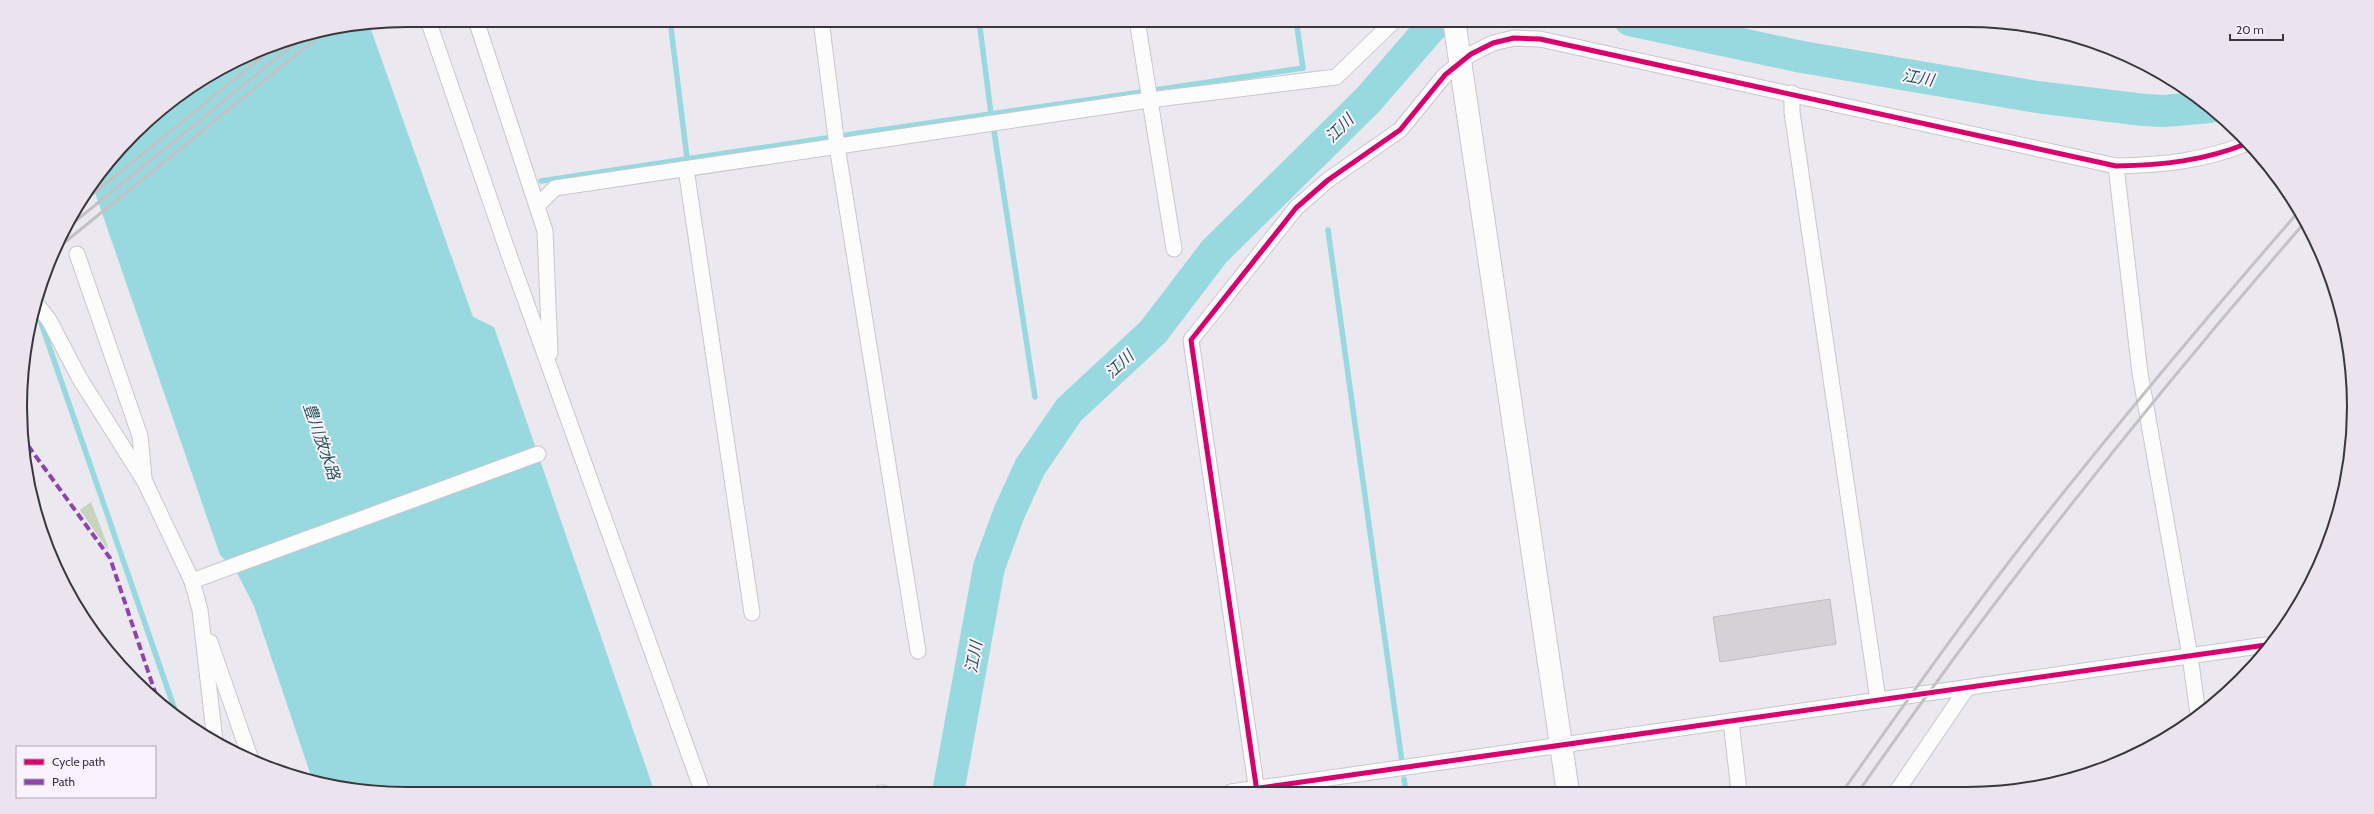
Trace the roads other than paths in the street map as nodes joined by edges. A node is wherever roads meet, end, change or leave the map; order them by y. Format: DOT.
graph roads {
  1 [pos="430,27"];
  2 [pos="478,27"];
  3 [pos="822,27"];
  4 [pos="1138,27"];
  5 [pos="1388,27"];
  6 [pos="1455,27"];
  7 [pos="1460,57"];
  8 [pos="1792,93"];
  9 [pos="1149,100"];
  10 [pos="2243,145"];
  11 [pos="837,146"];
  12 [pos="2116,166"];
  13 [pos="686,169"];
  14 [pos="538,205"];
  15 [pos="1174,249"];
  16 [pos="77,254"];
  17 [pos="40,308"];
  18 [pos="551,368"];
  19 [pos="538,454"];
  20 [pos="144,482"];
  21 [pos="197,580"];
  22 [pos="200,610"];
  23 [pos="752,613"];
  24 [pos="2262,646"];
  25 [pos="918,651"];
  26 [pos="2190,656"];
  27 [pos="1967,688"];
  28 [pos="1878,700"];
  29 [pos="2197,709"];
  30 [pos="1731,721"];
  31 [pos="214,734"];
  32 [pos="1562,745"];
  33 [pos="248,752"];
  34 [pos="701,787"];
  35 [pos="1257,787"];
  36 [pos="1277,787"];
  37 [pos="1567,787"];
  38 [pos="1739,787"];
  39 [pos="1900,787"];
  1 -- 18 [label="street"];
  2 -- 14 [label="street"];
  3 -- 11 [label="street"];
  4 -- 9 [label="street"];
  5 -- 9 [label="street"];
  6 -- 7 [label="street"];
  7 -- 8 [label="street"];
  7 -- 32 [label="street"];
  7 -- 35 [label="street"];
  8 -- 12 [label="street"];
  8 -- 28 [label="street"];
  9 -- 11 [label="street"];
  9 -- 15 [label="street"];
  10 -- 12 [label="street"];
  11 -- 13 [label="street"];
  11 -- 25 [label="street"];
  12 -- 26 [label="street"];
  13 -- 14 [label="street"];
  13 -- 23 [label="street"];
  14 -- 18 [label="street"];
  16 -- 20 [label="street"];
  17 -- 20 [label="street"];
  18 -- 34 [label="street"];
  19 -- 21 [label="street"];
  20 -- 21 [label="street"];
  21 -- 22 [label="street"];
  22 -- 31 [label="street"];
  22 -- 33 [label="street"];
  24 -- 26 [label="street"];
  26 -- 27 [label="street"];
  26 -- 29 [label="street"];
  27 -- 28 [label="street"];
  27 -- 39 [label="street"];
  28 -- 30 [label="street"];
  30 -- 32 [label="street"];
  30 -- 38 [label="street"];
  32 -- 36 [label="street"];
  32 -- 37 [label="street"];
}
